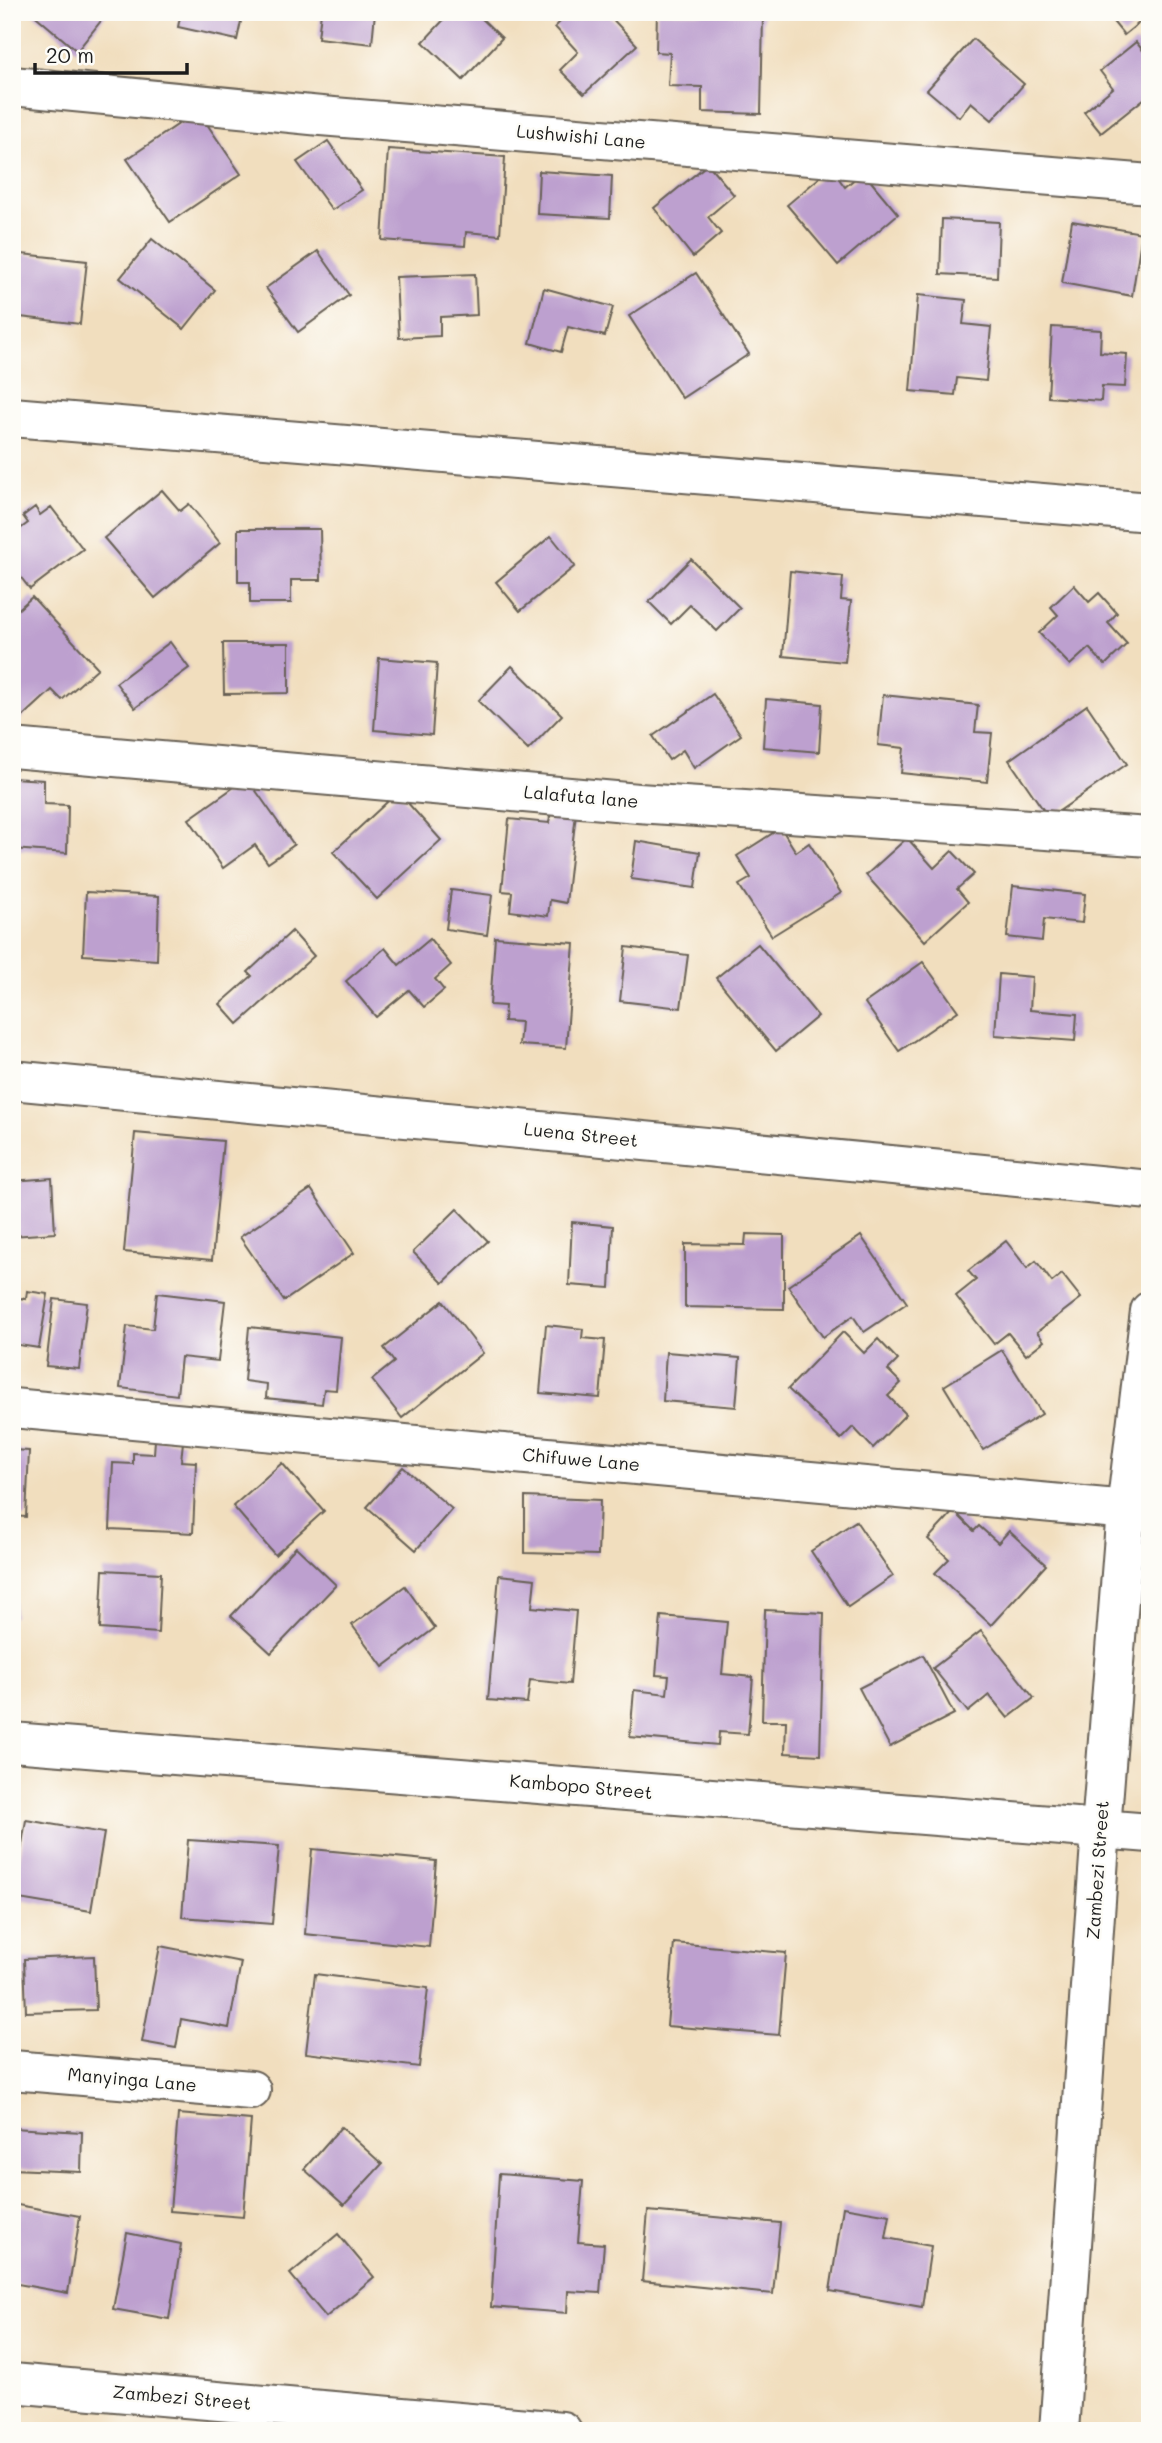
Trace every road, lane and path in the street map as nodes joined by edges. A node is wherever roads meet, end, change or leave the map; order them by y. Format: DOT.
graph roads {
  1 [pos="12,86"];
  2 [pos="1150,184"];
  3 [pos="12,417"];
  4 [pos="1150,512"];
  5 [pos="12,748"];
  6 [pos="1150,837"];
  7 [pos="12,1080"];
  8 [pos="1150,1190"];
  9 [pos="1150,1311"];
  10 [pos="12,1408"];
  11 [pos="1138,1511"];
  12 [pos="12,1742"];
  13 [pos="1101,1829"];
  14 [pos="1150,1833"];
  15 [pos="12,2070"];
  16 [pos="251,2090"];
  17 [pos="12,2383"];
  18 [pos="562,2431"];
  19 [pos="1059,2431"];
  1 -- 2 [label="street, Lushwishi Lane"];
  3 -- 4 [label="street"];
  5 -- 6 [label="street, Lalafuta lane"];
  7 -- 8 [label="street, Luena Street"];
  9 -- 11 [label="street, Zambezi Street"];
  10 -- 11 [label="street, Chifuwe Lane"];
  11 -- 13 [label="street, Zambezi Street"];
  12 -- 13 [label="street, Kambopo Street"];
  13 -- 14 [label="street, Kambopo Street"];
  13 -- 19 [label="street, Zambezi Street"];
  15 -- 16 [label="street, Manyinga Lane"];
  17 -- 18 [label="street, Zambezi Street"];
}
